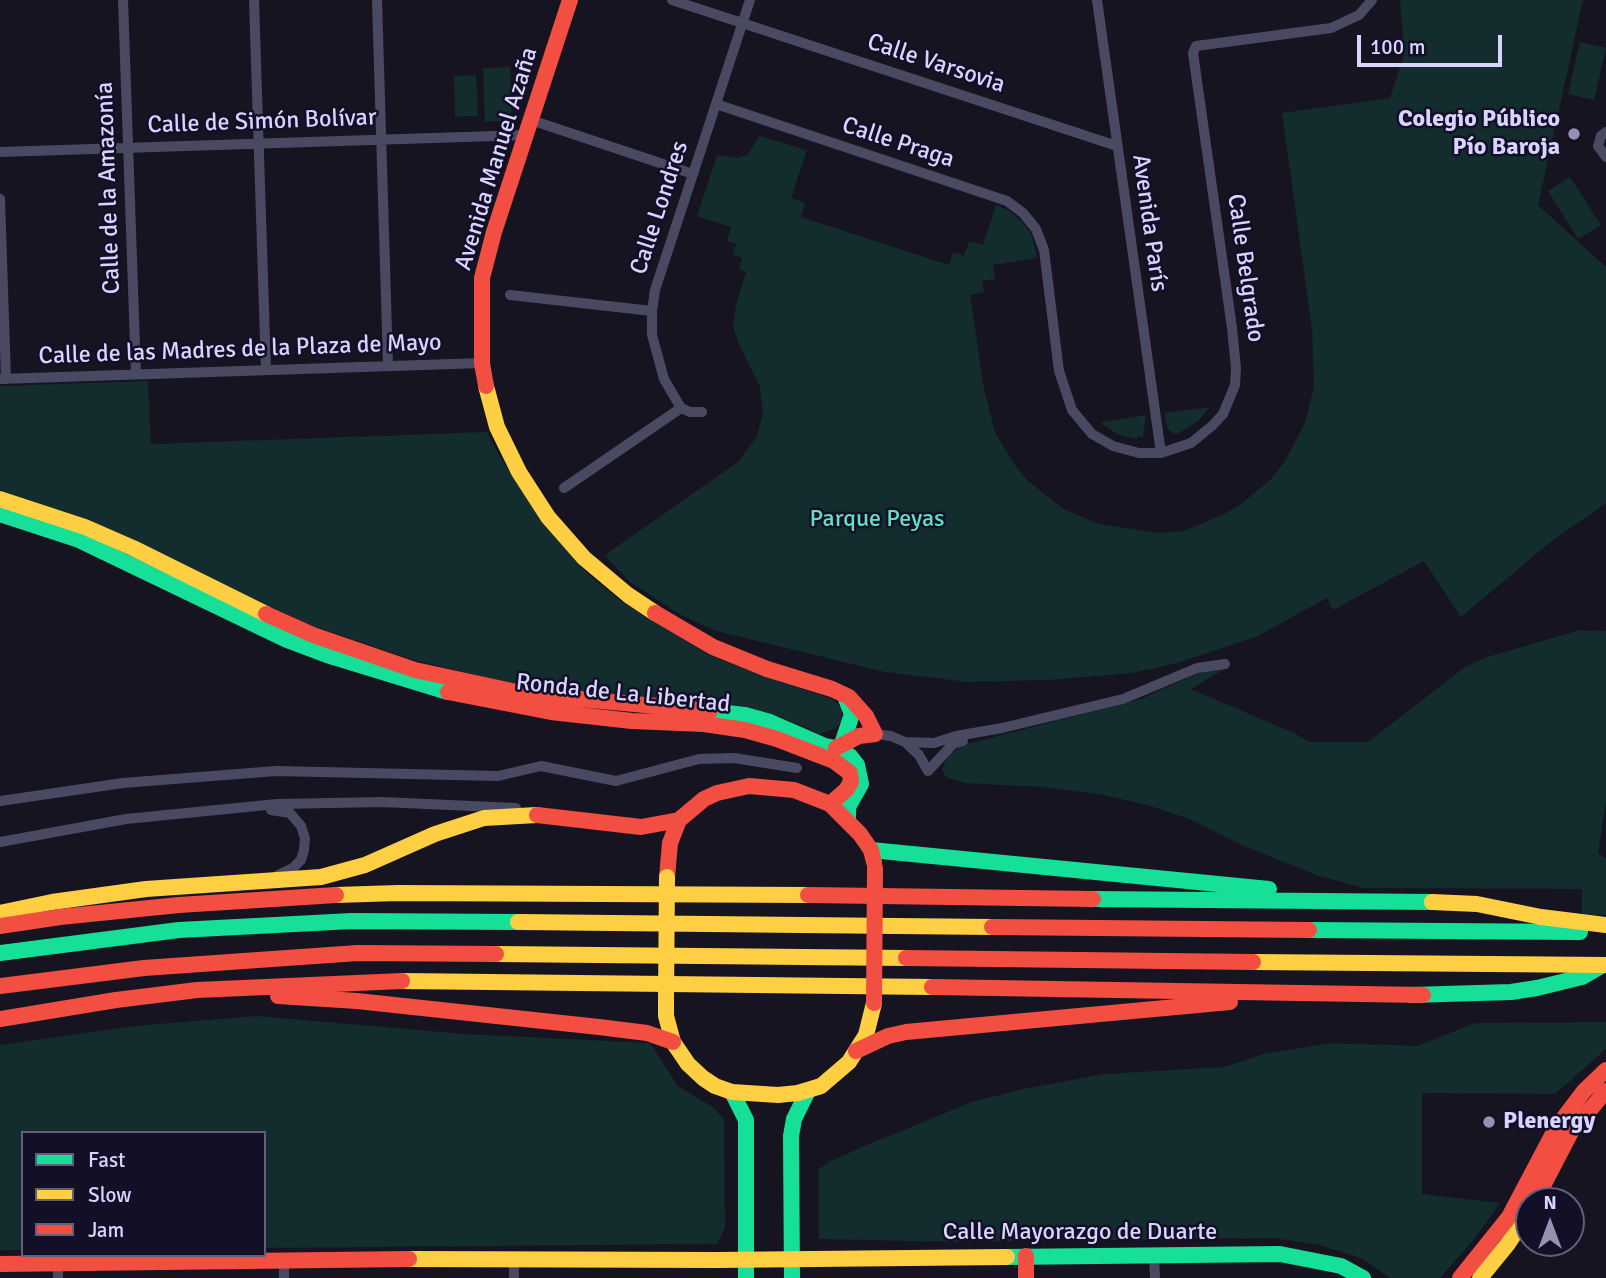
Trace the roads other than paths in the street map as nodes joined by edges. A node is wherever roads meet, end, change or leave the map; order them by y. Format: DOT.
graph roads {
  1 [pos="123,0"];
  2 [pos="254,0"];
  3 [pos="377,0"];
  4 [pos="570,0"];
  5 [pos="672,0"];
  6 [pos="750,0"];
  7 [pos="1097,0"];
  8 [pos="1371,0"];
  9 [pos="743,23"];
  10 [pos="716,104"];
  11 [pos="528,128"];
  12 [pos="1606,132"];
  13 [pos="381,139"];
  14 [pos="259,144"];
  15 [pos="1117,146"];
  16 [pos="128,148"];
  17 [pos="0,152"];
  18 [pos="1606,157"];
  19 [pos="693,174"];
  20 [pos="0,199"];
  21 [pos="510,295"];
  22 [pos="652,311"];
  23 [pos="482,363"];
  24 [pos="388,365"];
  25 [pos="266,370"];
  26 [pos="136,374"];
  27 [pos="3,379"];
  28 [pos="681,408"];
  29 [pos="702,412"];
  30 [pos="1161,453"];
  31 [pos="564,488"];
  32 [pos="0,499"];
  33 [pos="0,514"];
  34 [pos="1225,664"];
  35 [pos="839,692"];
  36 [pos="1002,728"];
  37 [pos="875,734"];
  38 [pos="905,742"];
  39 [pos="839,746"];
  40 [pos="797,768"];
  41 [pos="0,801"];
  42 [pos="830,804"];
  43 [pos="223,810"];
  44 [pos="566,817"];
  45 [pos="679,820"];
  46 [pos="848,821"];
  47 [pos="0,842"];
  48 [pos="871,850"];
  49 [pos="240,882"];
  50 [pos="1399,900"];
  51 [pos="0,913"];
  52 [pos="1606,925"];
  53 [pos="0,926"];
  54 [pos="1606,931"];
  55 [pos="0,953"];
  56 [pos="1605,965"];
  57 [pos="0,986"];
  58 [pos="1423,995"];
  59 [pos="117,1000"];
  60 [pos="0,1020"];
  61 [pos="673,1042"];
  62 [pos="856,1051"];
  63 [pos="1606,1070"];
  64 [pos="808,1091"];
  65 [pos="1606,1091"];
  66 [pos="732,1092"];
  67 [pos="1542,1187"];
  68 [pos="1515,1233"];
  69 [pos="1026,1256"];
  70 [pos="1154,1256"];
  71 [pos="792,1258"];
  72 [pos="284,1259"];
  73 [pos="746,1259"];
  74 [pos="514,1260"];
  75 [pos="0,1264"];
  76 [pos="58,1271"];
  77 [pos="284,1278"];
  78 [pos="514,1278"];
  79 [pos="746,1278"];
  80 [pos="792,1278"];
  81 [pos="1026,1278"];
  82 [pos="1155,1278"];
  83 [pos="1363,1278"];
  84 [pos="1460,1278"];
  85 [pos="1480,1278"];
  1 -- 16 [label="street, Calle de la Amazonía"];
  2 -- 14 [label="street"];
  3 -- 13 [label="street"];
  4 -- 11 [label="main road, Avenida Manuel Azaña"];
  5 -- 9 [label="street, Calle Varsovia"];
  6 -- 9 [label="street, Calle Londres"];
  7 -- 15 [label="street, Avenida París"];
  8 -- 30 [label="street, Calle Belgrado"];
  9 -- 10 [label="street, Calle Londres"];
  9 -- 15 [label="street, Calle Varsovia"];
  10 -- 19 [label="street, Calle Londres"];
  10 -- 30 [label="street, Calle Praga"];
  11 -- 13 [label="street, Calle de Simón Bolívar"];
  11 -- 19 [label="street"];
  11 -- 23 [label="main road, Avenida Manuel Azaña"];
  12 -- 18 [label="street"];
  13 -- 14 [label="street, Calle de Simón Bolívar"];
  13 -- 24 [label="street"];
  14 -- 16 [label="street, Calle de Simón Bolívar"];
  14 -- 25 [label="street"];
  15 -- 30 [label="street, Avenida París"];
  16 -- 17 [label="street, Calle de Simón Bolívar"];
  16 -- 26 [label="street, Calle de la Amazonía"];
  19 -- 22 [label="street, Calle Londres"];
  20 -- 27 [label="street"];
  21 -- 22 [label="street"];
  22 -- 28 [label="street, Calle Londres"];
  23 -- 24 [label="street, Calle de las Madres de la Plaza de Mayo"];
  23 -- 35 [label="main road, Avenida Manuel Azaña"];
  24 -- 25 [label="street, Calle de las Madres de la Plaza de Mayo"];
  25 -- 26 [label="street, Calle de las Madres de la Plaza de Mayo"];
  26 -- 27 [label="street, Calle de las Madres de la Plaza de Mayo"];
  28 -- 29 [label="street"];
  28 -- 31 [label="street"];
  32 -- 39 [label="main road, Ronda de La Libertad"];
  33 -- 42 [label="main road, Ronda de La Libertad"];
  34 -- 36 [label="street"];
  35 -- 37 [label="main road, Avenida Manuel Azaña"];
  35 -- 39 [label="main road"];
  36 -- 38 [label="street"];
  36 -- 38 [label="street"];
  37 -- 38 [label="street"];
  37 -- 39 [label="main road"];
  39 -- 46 [label="main road, Ronda de La Libertad"];
  40 -- 41 [label="street"];
  42 -- 45 [label="main road"];
  42 -- 46 [label="main road"];
  43 -- 44 [label="street"];
  43 -- 47 [label="street"];
  43 -- 49 [label="street"];
  44 -- 45 [label="main road"];
  44 -- 49 [label="main road"];
  45 -- 61 [label="main road, bridge"];
  46 -- 48 [label="main road"];
  48 -- 50 [label="main road"];
  48 -- 62 [label="main road, bridge"];
  49 -- 51 [label="main road"];
  50 -- 52 [label="main road"];
  50 -- 53 [label="main road"];
  54 -- 55 [label="main road"];
  56 -- 57 [label="main road"];
  56 -- 58 [label="main road"];
  58 -- 59 [label="main road"];
  58 -- 62 [label="main road"];
  59 -- 60 [label="main road"];
  59 -- 61 [label="main road"];
  61 -- 66 [label="main road"];
  62 -- 64 [label="main road"];
  63 -- 84 [label="main road"];
  64 -- 66 [label="main road"];
  64 -- 71 [label="main road"];
  65 -- 67 [label="main road"];
  66 -- 73 [label="main road"];
  68 -- 85 [label="main road"];
  69 -- 70 [label="main road, Calle Mayorazgo de Duarte"];
  69 -- 71 [label="main road, Calle Mayorazgo de Duarte"];
  69 -- 81 [label="main road"];
  70 -- 82 [label="street"];
  70 -- 83 [label="main road, Calle Mayorazgo de Duarte"];
  71 -- 73 [label="main road, Calle Mayorazgo de Duarte"];
  71 -- 80 [label="main road"];
  72 -- 74 [label="main road, Calle Mayorazgo de Duarte"];
  72 -- 76 [label="main road, Calle Mayorazgo de Duarte"];
  72 -- 77 [label="street"];
  73 -- 74 [label="main road, Calle Mayorazgo de Duarte"];
  73 -- 79 [label="main road"];
  74 -- 78 [label="street"];
  75 -- 76 [label="main road, Calle Mayorazgo de Duarte"];
}
